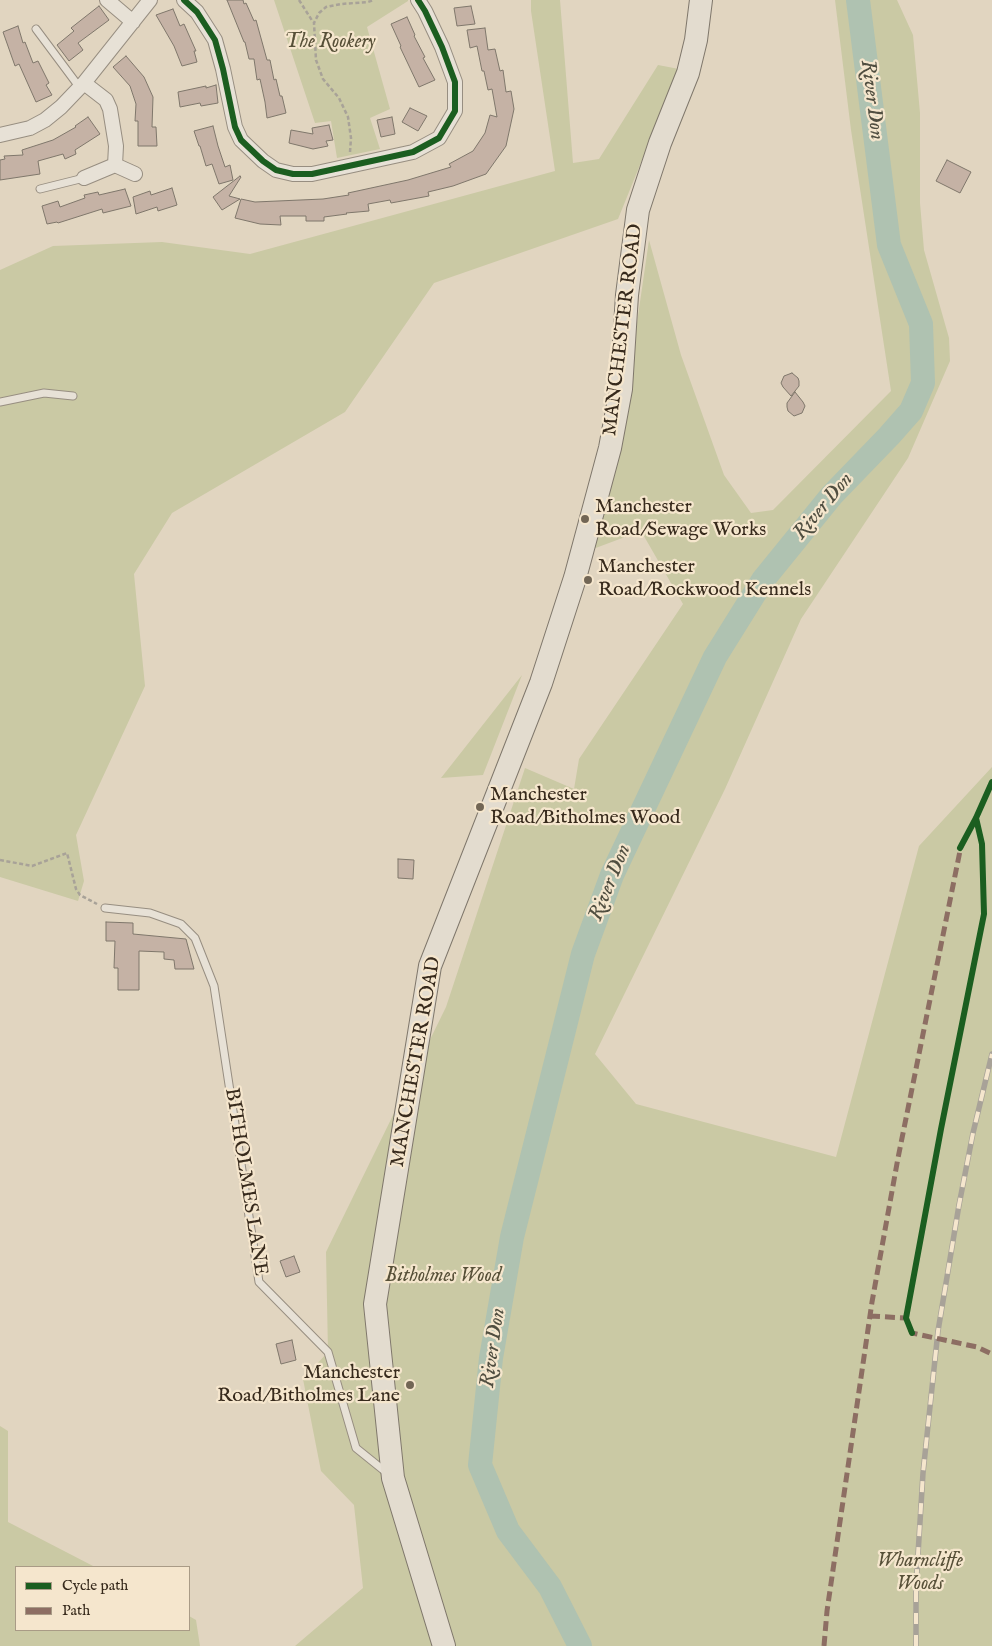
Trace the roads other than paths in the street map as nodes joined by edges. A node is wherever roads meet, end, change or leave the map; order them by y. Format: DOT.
graph roads {
  1 [pos="108,0"];
  2 [pos="150,0"];
  3 [pos="184,0"];
  4 [pos="418,0"];
  5 [pos="701,0"];
  6 [pos="133,22"];
  7 [pos="36,29"];
  8 [pos="82,86"];
  9 [pos="0,135"];
  10 [pos="116,166"];
  11 [pos="136,174"];
  12 [pos="84,178"];
  13 [pos="40,190"];
  14 [pos="73,396"];
  15 [pos="0,402"];
  16 [pos="106,908"];
  17 [pos="393,1478"];
  18 [pos="444,1646"];
  1 -- 6 [label="street"];
  2 -- 6 [label="street"];
  3 -- 4 [label="street"];
  5 -- 17 [label="main road, MANCHESTER ROAD"];
  6 -- 8 [label="street"];
  7 -- 8 [label="lane"];
  8 -- 9 [label="street"];
  8 -- 10 [label="street"];
  10 -- 11 [label="street"];
  10 -- 12 [label="street"];
  12 -- 13 [label="lane"];
  14 -- 15 [label="lane"];
  16 -- 17 [label="lane, BITHOLMES LANE"];
  17 -- 18 [label="main road, MANCHESTER ROAD"];
}
